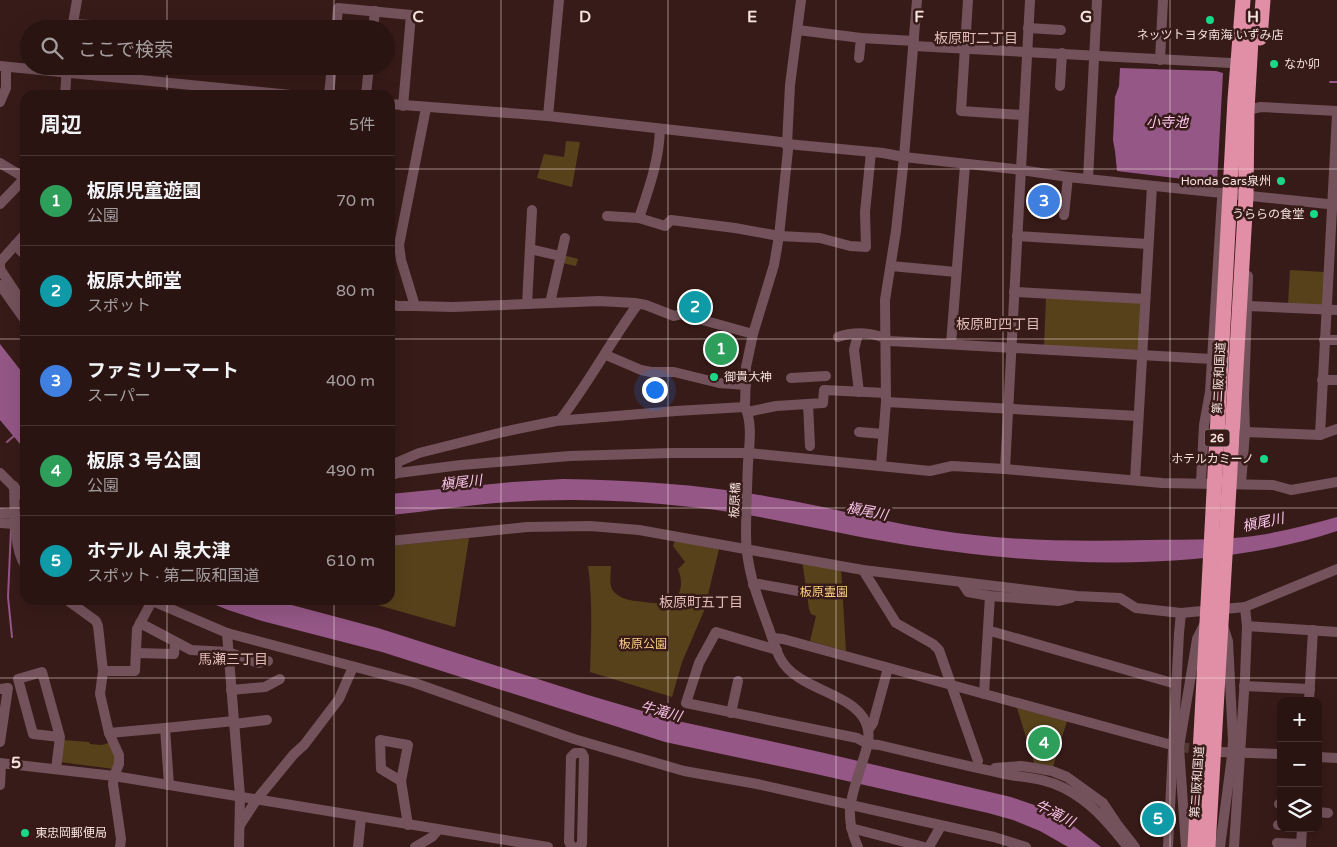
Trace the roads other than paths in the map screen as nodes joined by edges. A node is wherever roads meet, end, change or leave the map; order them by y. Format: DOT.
graph roads {
  1 [pos="559,0"];
  2 [pos="801,0"];
  3 [pos="916,0"];
  4 [pos="968,0"];
  5 [pos="1030,0"];
  6 [pos="1097,0"];
  7 [pos="1163,0"];
  8 [pos="1234,0"];
  9 [pos="1243,0"];
  10 [pos="1253,0"];
  11 [pos="1263,0"];
  12 [pos="76,3"];
  13 [pos="375,12"];
  14 [pos="73,20"];
  15 [pos="337,20"];
  16 [pos="374,20"];
  17 [pos="1028,28"];
  18 [pos="798,30"];
  19 [pos="1060,30"];
  20 [pos="1246,32"];
  21 [pos="861,38"];
  22 [pos="914,44"];
  23 [pos="965,48"];
  24 [pos="1027,51"];
  25 [pos="1062,54"];
  26 [pos="1094,56"];
  27 [pos="859,58"];
  28 [pos="1160,60"];
  29 [pos="1231,63"];
  30 [pos="3,66"];
  31 [pos="20,67"];
  32 [pos="67,75"];
  33 [pos="119,75"];
  34 [pos="331,75"];
  35 [pos="368,75"];
  36 [pos="1060,86"];
  37 [pos="65,90"];
  38 [pos="248,90"];
  39 [pos="330,90"];
  40 [pos="367,90"];
  41 [pos="0,102"];
  42 [pos="395,105"];
  43 [pos="1243,105"];
  44 [pos="403,106"];
  45 [pos="426,108"];
  46 [pos="1337,113"];
  47 [pos="1023,115"];
  48 [pos="548,116"];
  49 [pos="1337,127"];
  50 [pos="660,129"];
  51 [pos="787,144"];
  52 [pos="871,152"];
  53 [pos="904,157"];
  54 [pos="0,163"];
  55 [pos="964,165"];
  56 [pos="1020,171"];
  57 [pos="20,175"];
  58 [pos="1068,177"];
  59 [pos="1088,179"];
  60 [pos="20,183"];
  61 [pos="1152,186"];
  62 [pos="1230,195"];
  63 [pos="1246,196"];
  64 [pos="0,204"];
  65 [pos="1335,205"];
  66 [pos="532,210"];
  67 [pos="1064,215"];
  68 [pos="607,216"];
  69 [pos="639,218"];
  70 [pos="779,236"];
  71 [pos="1017,236"];
  72 [pos="564,238"];
  73 [pos="20,240"];
  74 [pos="1242,241"];
  75 [pos="1148,244"];
  76 [pos="15,245"];
  77 [pos="530,249"];
  78 [pos="20,250"];
  79 [pos="560,256"];
  80 [pos="1234,260"];
  81 [pos="891,266"];
  82 [pos="956,272"];
  83 [pos="0,285"];
  84 [pos="1014,292"];
  85 [pos="20,299"];
  86 [pos="1145,300"];
  87 [pos="550,303"];
  88 [pos="527,304"];
  89 [pos="638,304"];
  90 [pos="395,305"];
  91 [pos="416,306"];
  92 [pos="1248,306"];
  93 [pos="1326,310"];
  94 [pos="1337,310"];
  95 [pos="20,313"];
  96 [pos="753,334"];
  97 [pos="858,334"];
  98 [pos="838,337"];
  99 [pos="886,338"];
  100 [pos="1324,340"];
  101 [pos="1337,340"];
  102 [pos="951,344"];
  103 [pos="1011,348"];
  104 [pos="606,355"];
  105 [pos="1143,355"];
  106 [pos="1212,359"];
  107 [pos="791,378"];
  108 [pos="1322,380"];
  109 [pos="1337,380"];
  110 [pos="746,385"];
  111 [pos="827,390"];
  112 [pos="858,392"];
  113 [pos="886,398"];
  114 [pos="808,404"];
  115 [pos="746,409"];
  116 [pos="1007,409"];
  117 [pos="1138,416"];
  118 [pos="560,420"];
  119 [pos="1337,429"];
  120 [pos="859,432"];
  121 [pos="1245,432"];
  122 [pos="882,434"];
  123 [pos="1320,435"];
  124 [pos="810,446"];
  125 [pos="748,453"];
  126 [pos="881,466"];
  127 [pos="395,469"];
  128 [pos="1005,469"];
  129 [pos="0,473"];
  130 [pos="395,474"];
  131 [pos="1135,480"];
  132 [pos="1201,482"];
  133 [pos="1337,482"];
  134 [pos="1241,484"];
  135 [pos="14,486"];
  136 [pos="20,493"];
  137 [pos="0,513"];
  138 [pos="15,519"];
  139 [pos="0,522"];
  140 [pos="395,541"];
  141 [pos="747,549"];
  142 [pos="20,550"];
  143 [pos="1337,569"];
  144 [pos="863,570"];
  145 [pos="962,583"];
  146 [pos="753,585"];
  147 [pos="794,593"];
  148 [pos="990,596"];
  149 [pos="1077,596"];
  150 [pos="74,605"];
  151 [pos="149,605"];
  152 [pos="160,605"];
  153 [pos="1245,607"];
  154 [pos="1181,613"];
  155 [pos="1214,620"];
  156 [pos="140,622"];
  157 [pos="1246,626"];
  158 [pos="1313,630"];
  159 [pos="988,632"];
  160 [pos="1337,632"];
  161 [pos="227,633"];
  162 [pos="773,638"];
  163 [pos="175,642"];
  164 [pos="777,650"];
  165 [pos="228,652"];
  166 [pos="136,654"];
  167 [pos="268,661"];
  168 [pos="353,667"];
  169 [pos="888,668"];
  170 [pos="103,671"];
  171 [pos="280,679"];
  172 [pos="738,681"];
  173 [pos="1176,684"];
  174 [pos="952,686"];
  175 [pos="1244,686"];
  176 [pos="0,689"];
  177 [pos="1310,689"];
  178 [pos="231,690"];
  179 [pos="984,694"];
  180 [pos="1309,697"];
  181 [pos="24,701"];
  182 [pos="7,706"];
  183 [pos="732,713"];
  184 [pos="267,720"];
  185 [pos="234,722"];
  186 [pos="165,728"];
  187 [pos="868,730"];
  188 [pos="109,733"];
  189 [pos="0,737"];
  190 [pos="60,737"];
  191 [pos="1176,747"];
  192 [pos="867,748"];
  193 [pos="1221,752"];
  194 [pos="1236,752"];
  195 [pos="1277,754"];
  196 [pos="1322,756"];
  197 [pos="1337,758"];
  198 [pos="978,761"];
  199 [pos="0,764"];
  200 [pos="56,769"];
  201 [pos="986,769"];
  202 [pos="114,776"];
  203 [pos="401,781"];
  204 [pos="0,785"];
  205 [pos="169,785"];
  206 [pos="240,796"];
  207 [pos="257,799"];
  208 [pos="850,803"];
  209 [pos="361,817"];
  210 [pos="408,825"];
  211 [pos="240,826"];
  212 [pos="941,826"];
  213 [pos="851,828"];
  214 [pos="438,830"];
  215 [pos="1302,832"];
  216 [pos="1277,843"];
  217 [pos="1301,846"];
  218 [pos="120,847"];
  219 [pos="239,847"];
  220 [pos="358,847"];
  221 [pos="415,847"];
  222 [pos="548,847"];
  223 [pos="572,847"];
  224 [pos="578,847"];
  225 [pos="858,847"];
  226 [pos="924,847"];
  227 [pos="929,847"];
  228 [pos="1026,847"];
  229 [pos="1128,847"];
  230 [pos="1135,847"];
  231 [pos="1168,847"];
  232 [pos="1186,847"];
  233 [pos="1194,847"];
  234 [pos="1208,847"];
  235 [pos="1220,847"];
  236 [pos="1234,847"];
  1 -- 48 [label="street"];
  2 -- 18 [label="street, 板原橋"];
  3 -- 22 [label="street"];
  4 -- 23 [label="street"];
  5 -- 17 [label="street"];
  6 -- 26 [label="street"];
  7 -- 28 [label="street"];
  8 -- 29 [label="highway, 第二阪和国道 / 26"];
  9 -- 20 [label="highway, 第二阪和国道 / 26"];
  10 -- 20 [label="highway, 第二阪和国道 / 26"];
  11 -- 43 [label="highway, 26"];
  12 -- 14 [label="street"];
  13 -- 15 [label="street"];
  13 -- 16 [label="street"];
  13 -- 44 [label="street"];
  17 -- 19 [label="street"];
  17 -- 24 [label="street"];
  18 -- 21 [label="street"];
  18 -- 51 [label="street, 板原橋"];
  20 -- 43 [label="highway, 第二阪和国道 / 26"];
  21 -- 22 [label="street"];
  21 -- 27 [label="street"];
  22 -- 23 [label="street"];
  22 -- 53 [label="street"];
  23 -- 24 [label="street"];
  23 -- 47 [label="street"];
  24 -- 25 [label="street"];
  24 -- 47 [label="street"];
  25 -- 26 [label="street"];
  25 -- 36 [label="street"];
  26 -- 28 [label="street"];
  26 -- 59 [label="street"];
  28 -- 29 [label="street"];
  29 -- 43 [label="highway, 第二阪和国道 / 26"];
  30 -- 31 [label="street"];
  30 -- 41 [label="street"];
  32 -- 37 [label="street"];
  33 -- 38 [label="street"];
  34 -- 39 [label="street"];
  35 -- 40 [label="street"];
  42 -- 44 [label="street"];
  43 -- 46 [label="street"];
  43 -- 62 [label="highway, 第二阪和国道 / 26"];
  43 -- 63 [label="highway, 第二阪和国道 / 26"];
  44 -- 45 [label="street"];
  45 -- 48 [label="street"];
  45 -- 91 [label="street"];
  46 -- 49 [label="street"];
  47 -- 56 [label="street"];
  48 -- 50 [label="street"];
  49 -- 65 [label="street"];
  50 -- 51 [label="street"];
  50 -- 69 [label="street"];
  51 -- 52 [label="street"];
  51 -- 70 [label="street, 板原橋"];
  52 -- 53 [label="street"];
  52 -- 70 [label="street"];
  53 -- 55 [label="street"];
  53 -- 81 [label="street"];
  54 -- 57 [label="street"];
  55 -- 56 [label="street"];
  55 -- 82 [label="street"];
  56 -- 58 [label="street"];
  56 -- 71 [label="street"];
  58 -- 59 [label="street"];
  58 -- 67 [label="street"];
  59 -- 61 [label="street"];
  60 -- 64 [label="street"];
  61 -- 62 [label="street"];
  61 -- 75 [label="street"];
  62 -- 63 [label="street"];
  62 -- 80 [label="highway, 第二阪和国道 / 26"];
  62 -- 106 [label="street"];
  63 -- 65 [label="street"];
  63 -- 74 [label="highway, 第二阪和国道 / 26"];
  65 -- 93 [label="street"];
  66 -- 77 [label="street"];
  68 -- 69 [label="street"];
  69 -- 70 [label="street"];
  70 -- 96 [label="street, 板原橋"];
  71 -- 75 [label="street"];
  71 -- 84 [label="street"];
  72 -- 79 [label="street"];
  73 -- 76 [label="street"];
  74 -- 80 [label="highway, 第二阪和国道 / 26"];
  74 -- 92 [label="street"];
  75 -- 86 [label="street"];
  76 -- 78 [label="street"];
  76 -- 85 [label="street"];
  77 -- 79 [label="street"];
  77 -- 88 [label="street"];
  79 -- 87 [label="street"];
  80 -- 155 [label="highway, 第二阪和国道 / 26"];
  81 -- 82 [label="street"];
  81 -- 99 [label="street"];
  82 -- 102 [label="street"];
  83 -- 95 [label="street"];
  84 -- 86 [label="street"];
  84 -- 103 [label="street"];
  86 -- 105 [label="street"];
  87 -- 88 [label="street"];
  87 -- 89 [label="street"];
  88 -- 91 [label="street"];
  89 -- 96 [label="street"];
  89 -- 104 [label="street"];
  90 -- 91 [label="street"];
  92 -- 93 [label="street"];
  92 -- 121 [label="street"];
  93 -- 94 [label="street"];
  93 -- 100 [label="street"];
  96 -- 110 [label="street, 板原橋"];
  97 -- 98 [label="street"];
  97 -- 99 [label="street"];
  97 -- 112 [label="street"];
  99 -- 102 [label="street"];
  99 -- 113 [label="street"];
  100 -- 101 [label="street"];
  100 -- 108 [label="street"];
  102 -- 103 [label="street"];
  103 -- 105 [label="street"];
  103 -- 116 [label="street"];
  104 -- 110 [label="street"];
  104 -- 118 [label="street"];
  105 -- 106 [label="street"];
  105 -- 117 [label="street"];
  106 -- 132 [label="street"];
  107 -- 111 [label="street"];
  108 -- 109 [label="street"];
  108 -- 123 [label="street"];
  110 -- 115 [label="street, 板原橋"];
  111 -- 112 [label="street"];
  111 -- 114 [label="street"];
  112 -- 113 [label="street"];
  113 -- 116 [label="street"];
  113 -- 122 [label="street"];
  114 -- 115 [label="street"];
  114 -- 124 [label="street"];
  115 -- 118 [label="street"];
  115 -- 125 [label="street, 板原橋"];
  116 -- 117 [label="street"];
  116 -- 128 [label="street"];
  117 -- 131 [label="street"];
  118 -- 127 [label="street"];
  119 -- 123 [label="street"];
  120 -- 122 [label="street"];
  121 -- 123 [label="street"];
  121 -- 134 [label="street"];
  122 -- 126 [label="street"];
  125 -- 126 [label="street"];
  125 -- 130 [label="street"];
  125 -- 141 [label="street, 板原橋"];
  126 -- 128 [label="street"];
  128 -- 131 [label="street"];
  129 -- 135 [label="street"];
  131 -- 132 [label="street"];
  132 -- 134 [label="street"];
  133 -- 134 [label="street"];
  135 -- 136 [label="street"];
  135 -- 138 [label="street"];
  137 -- 138 [label="street"];
  138 -- 139 [label="street"];
  138 -- 142 [label="street"];
  140 -- 141 [label="street"];
  141 -- 144 [label="street"];
  141 -- 146 [label="street, 板原橋"];
  143 -- 153 [label="street"];
  144 -- 145 [label="street"];
  144 -- 174 [label="street"];
  145 -- 148 [label="street"];
  145 -- 149 [label="street"];
  146 -- 147 [label="street"];
  146 -- 162 [label="street, 板原橋"];
  148 -- 149 [label="street"];
  148 -- 159 [label="street"];
  149 -- 154 [label="street"];
  150 -- 170 [label="street"];
  151 -- 156 [label="street"];
  152 -- 161 [label="street"];
  153 -- 154 [label="street"];
  153 -- 157 [label="street"];
  154 -- 173 [label="street"];
  155 -- 191 [label="street"];
  155 -- 194 [label="street"];
  155 -- 233 [label="highway, 第二阪和国道 / 26"];
  155 -- 234 [label="highway, 第二阪和国道 / 26"];
  156 -- 163 [label="street"];
  156 -- 166 [label="street"];
  157 -- 158 [label="street"];
  157 -- 175 [label="street"];
  158 -- 160 [label="street"];
  158 -- 177 [label="street"];
  159 -- 173 [label="street"];
  159 -- 179 [label="street"];
  161 -- 165 [label="street"];
  161 -- 168 [label="street"];
  162 -- 164 [label="street, 板原橋"];
  162 -- 169 [label="street"];
  163 -- 165 [label="street"];
  163 -- 166 [label="street"];
  164 -- 183 [label="street"];
  164 -- 187 [label="street, 板原橋"];
  165 -- 167 [label="street"];
  165 -- 178 [label="street"];
  166 -- 170 [label="street"];
  168 -- 207 [label="street"];
  168 -- 208 [label="street"];
  169 -- 174 [label="street"];
  169 -- 187 [label="street"];
  170 -- 188 [label="street"];
  171 -- 178 [label="street"];
  172 -- 183 [label="street"];
  173 -- 191 [label="street"];
  174 -- 179 [label="street"];
  174 -- 198 [label="street"];
  175 -- 177 [label="street"];
  175 -- 194 [label="street"];
  176 -- 182 [label="street"];
  177 -- 180 [label="street"];
  178 -- 185 [label="street"];
  179 -- 191 [label="street"];
  181 -- 182 [label="street"];
  181 -- 190 [label="street"];
  181 -- 190 [label="street"];
  182 -- 189 [label="street"];
  183 -- 192 [label="street"];
  184 -- 185 [label="street"];
  185 -- 186 [label="street"];
  185 -- 206 [label="street"];
  186 -- 188 [label="street"];
  186 -- 205 [label="street"];
  187 -- 192 [label="street"];
  188 -- 202 [label="street"];
  190 -- 200 [label="street"];
  191 -- 231 [label="street"];
  191 -- 232 [label="street"];
  192 -- 201 [label="street"];
  192 -- 208 [label="street"];
  193 -- 194 [label="street"];
  194 -- 195 [label="street"];
  194 -- 235 [label="street"];
  194 -- 236 [label="street"];
  196 -- 197 [label="street"];
  199 -- 200 [label="street"];
  199 -- 204 [label="street"];
  200 -- 202 [label="street"];
  201 -- 229 [label="street"];
  201 -- 230 [label="street"];
  202 -- 205 [label="street"];
  202 -- 218 [label="street"];
  203 -- 210 [label="street"];
  205 -- 206 [label="street"];
  206 -- 207 [label="street"];
  206 -- 211 [label="street"];
  207 -- 209 [label="street"];
  207 -- 211 [label="street"];
  208 -- 212 [label="street"];
  208 -- 213 [label="street"];
  209 -- 210 [label="street"];
  209 -- 220 [label="street"];
  210 -- 214 [label="street"];
  211 -- 219 [label="street"];
  212 -- 227 [label="street"];
  212 -- 228 [label="street"];
  213 -- 225 [label="street"];
  213 -- 226 [label="street"];
  214 -- 221 [label="street"];
  214 -- 222 [label="street"];
  215 -- 217 [label="street"];
  216 -- 217 [label="street"];
  223 -- 224 [label="street"];
}
